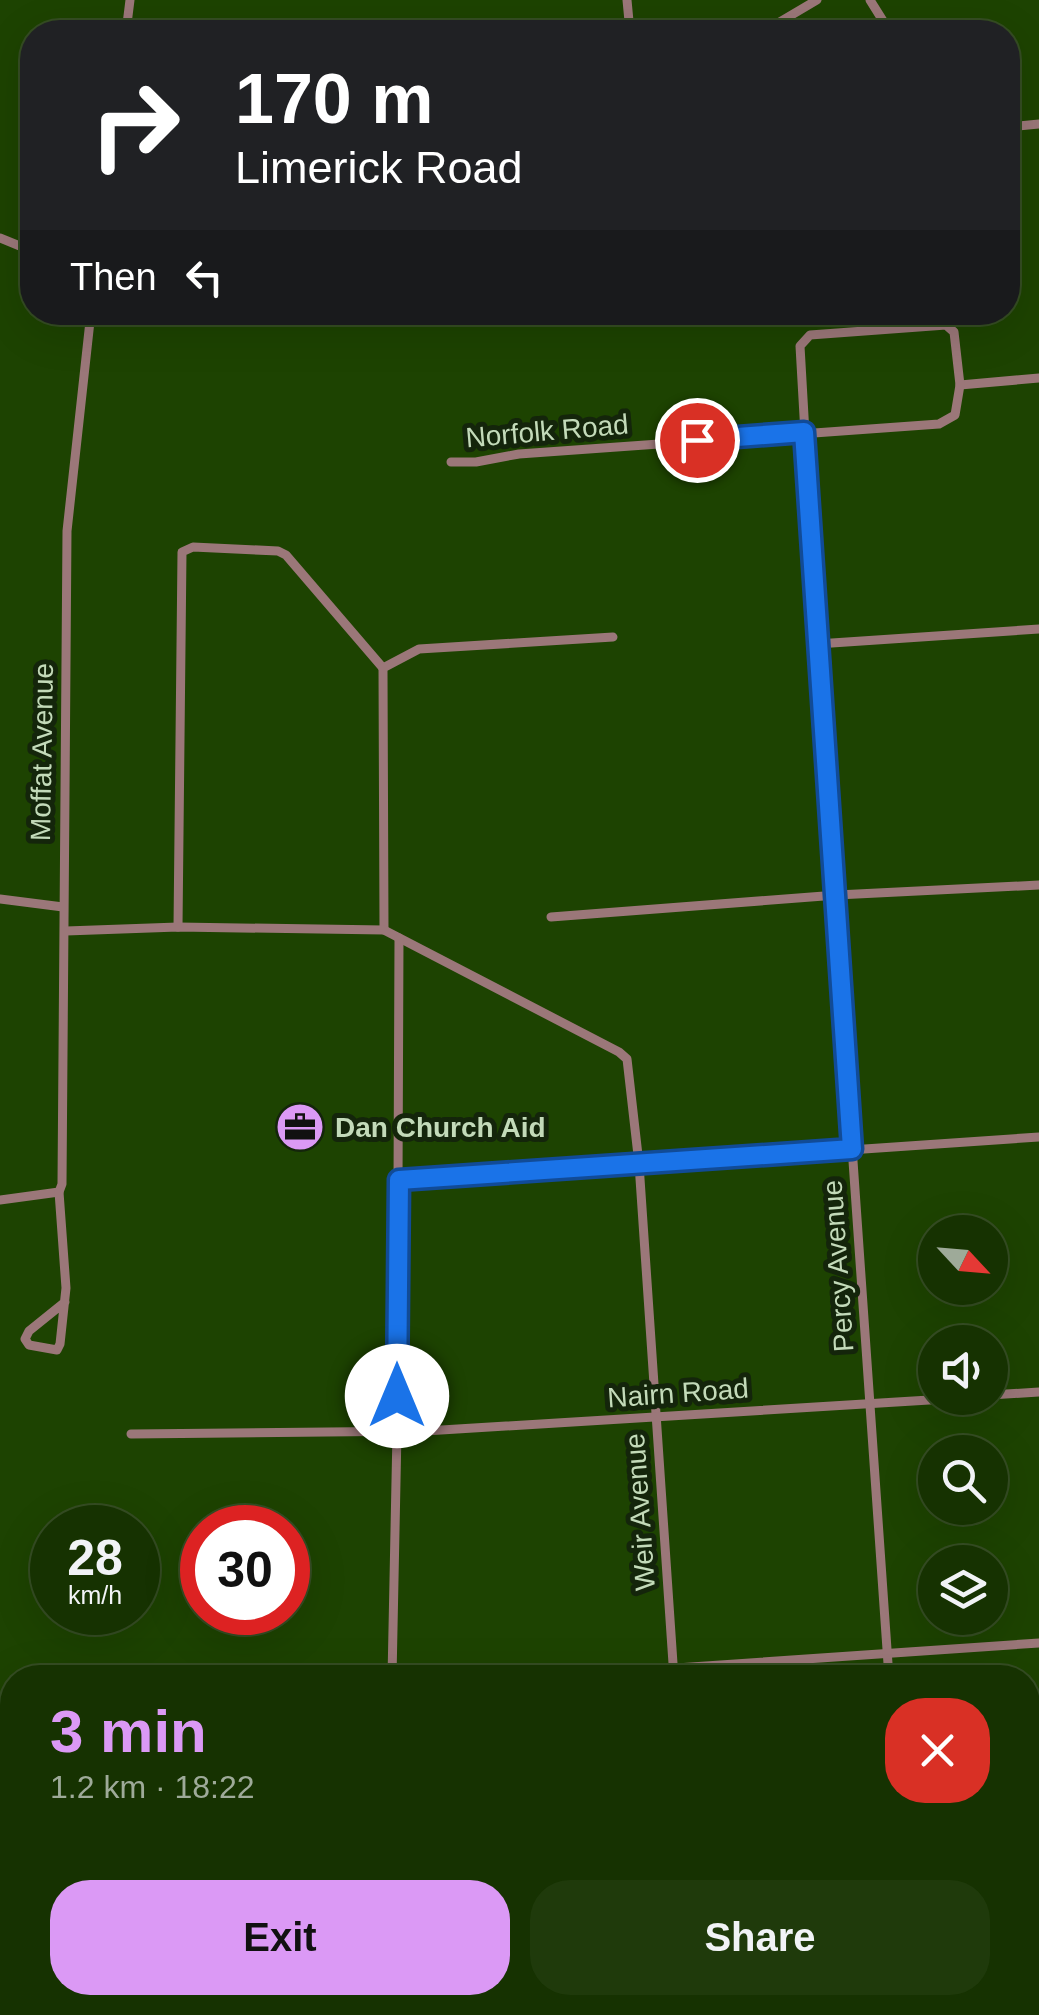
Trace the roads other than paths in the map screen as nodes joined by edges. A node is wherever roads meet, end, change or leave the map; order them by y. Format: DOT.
graph roads {
  1 [pos="817,0"];
  2 [pos="783,20"];
  3 [pos="90,325"];
  4 [pos="1039,378"];
  5 [pos="960,386"];
  6 [pos="804,432"];
  7 [pos="451,462"];
  8 [pos="1039,629"];
  9 [pos="612,637"];
  10 [pos="817,644"];
  11 [pos="384,668"];
  12 [pos="1039,884"];
  13 [pos="837,895"];
  14 [pos="0,899"];
  15 [pos="63,907"];
  16 [pos="552,917"];
  17 [pos="178,927"];
  18 [pos="384,930"];
  19 [pos="66,931"];
  20 [pos="399,938"];
  21 [pos="1039,1137"];
  22 [pos="852,1149"];
  23 [pos="639,1164"];
  24 [pos="399,1180"];
  25 [pos="59,1192"];
  26 [pos="0,1200"];
  27 [pos="65,1302"];
  28 [pos="1039,1392"];
  29 [pos="1008,1395"];
  30 [pos="918,1401"];
  31 [pos="870,1404"];
  32 [pos="656,1418"];
  33 [pos="397,1432"];
  34 [pos="131,1434"];
  35 [pos="1039,1644"];
  36 [pos="887,1653"];
  37 [pos="392,1665"];
  38 [pos="673,1665"];
  39 [pos="752,1665"];
  40 [pos="888,1665"];
  1 -- 2 [label="street"];
  3 -- 15 [label="street, Moffat Avenue"];
  4 -- 5 [label="street"];
  5 -- 6 [label="street, Norfolk Road"];
  5 -- 6 [label="street, Percy Avenue"];
  6 -- 7 [label="street, Norfolk Road"];
  6 -- 10 [label="street, Percy Avenue"];
  8 -- 10 [label="street"];
  9 -- 11 [label="street"];
  10 -- 13 [label="street, Percy Avenue"];
  11 -- 17 [label="street"];
  11 -- 18 [label="street"];
  12 -- 13 [label="street"];
  13 -- 16 [label="street"];
  13 -- 22 [label="street, Percy Avenue"];
  14 -- 15 [label="street"];
  15 -- 19 [label="street, Moffat Avenue"];
  17 -- 18 [label="street"];
  17 -- 19 [label="street"];
  18 -- 20 [label="street"];
  19 -- 25 [label="street, Moffat Avenue"];
  20 -- 23 [label="street, Weir Avenue"];
  20 -- 24 [label="street"];
  21 -- 22 [label="street"];
  22 -- 23 [label="street"];
  22 -- 31 [label="street, Percy Avenue"];
  23 -- 24 [label="street"];
  23 -- 32 [label="street, Weir Avenue"];
  24 -- 33 [label="street"];
  25 -- 26 [label="street"];
  25 -- 27 [label="street, Moffat Avenue"];
  27 -- 27 [label="street, Moffat Avenue"];
  28 -- 29 [label="street"];
  30 -- 31 [label="street, Nairn Road"];
  31 -- 32 [label="street, Nairn Road"];
  31 -- 36 [label="street, Percy Avenue"];
  32 -- 33 [label="street, Nairn Road"];
  32 -- 38 [label="street, Weir Avenue"];
  33 -- 34 [label="street, Nairn Road"];
  33 -- 37 [label="street"];
  35 -- 36 [label="street"];
  36 -- 39 [label="street"];
  36 -- 40 [label="street, Percy Avenue"];
}
